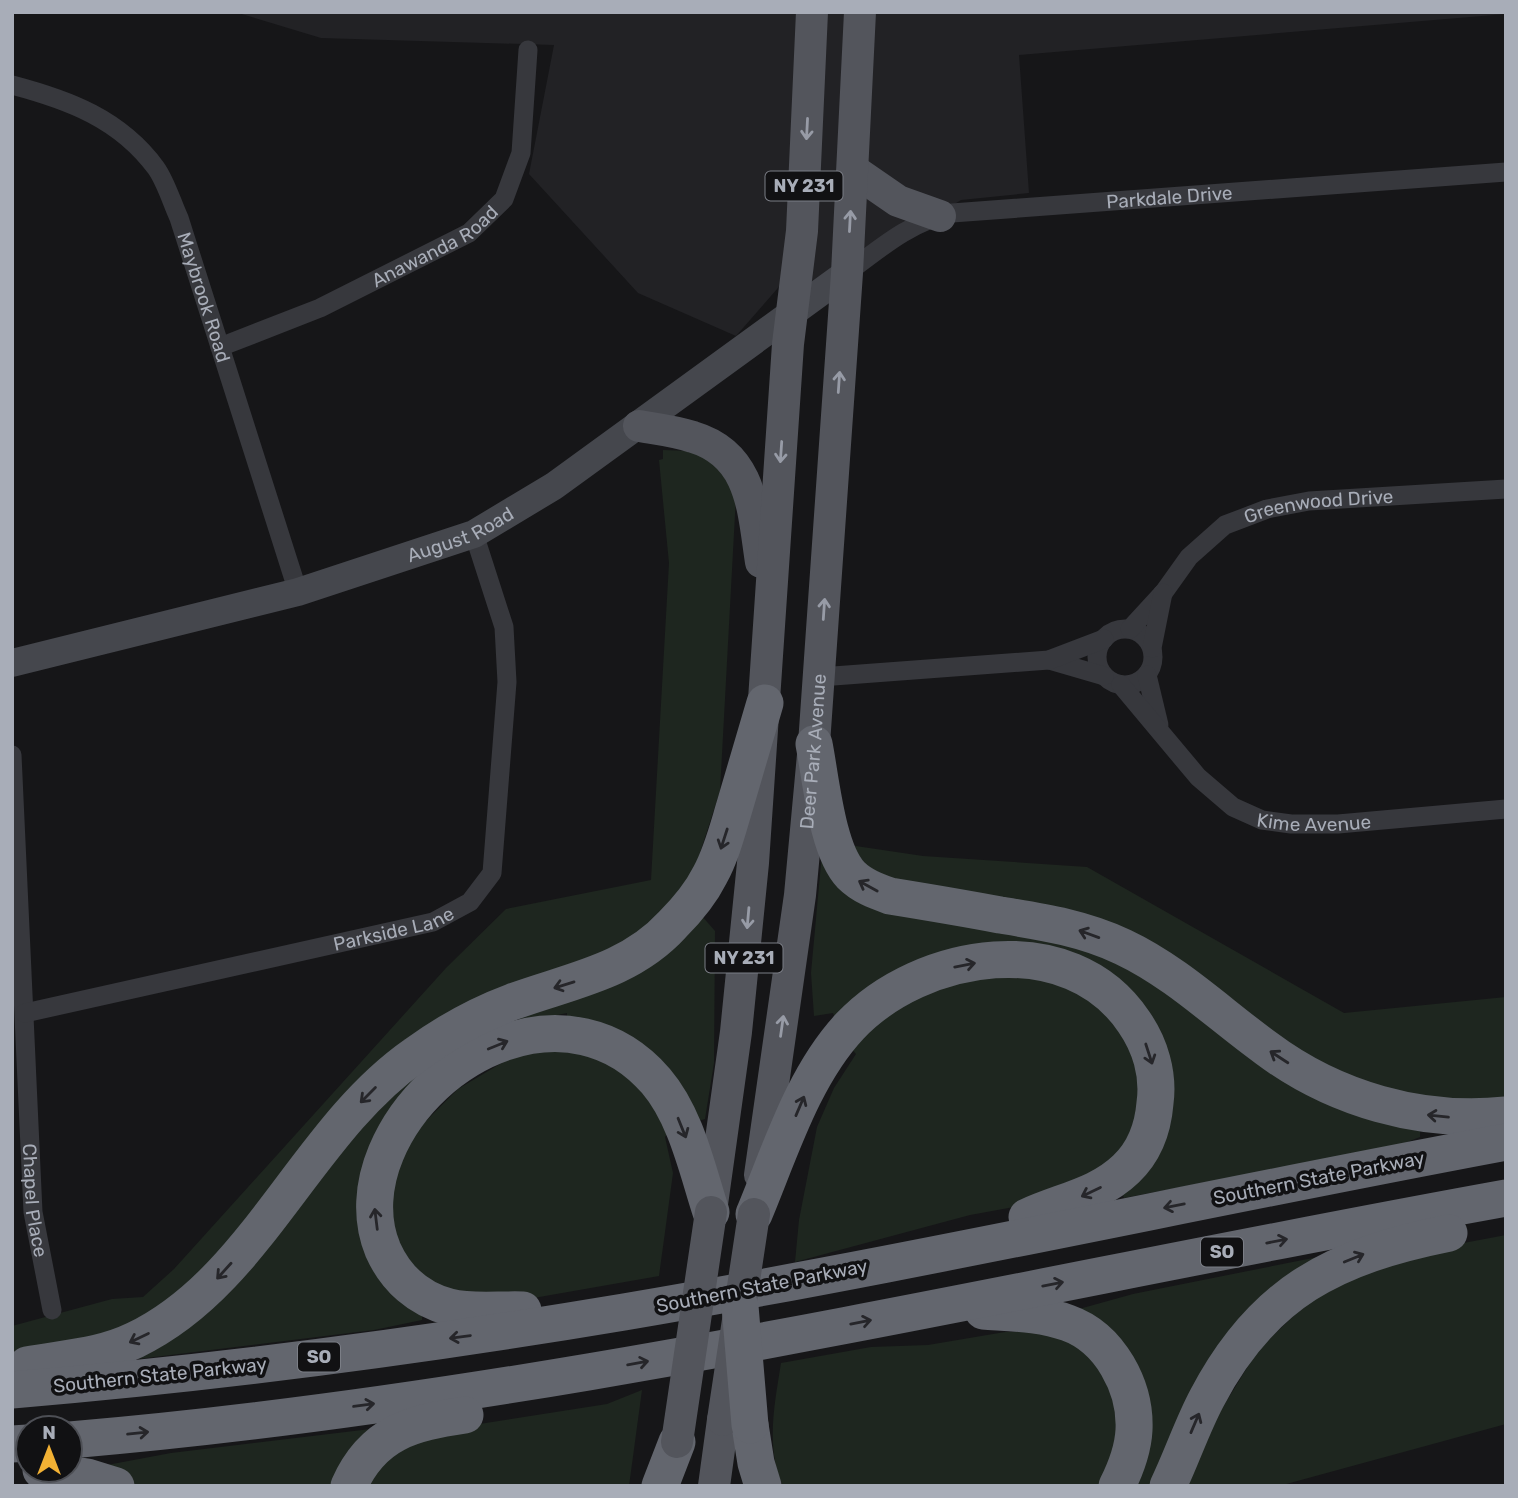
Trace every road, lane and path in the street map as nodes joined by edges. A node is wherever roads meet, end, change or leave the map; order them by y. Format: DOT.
graph roads {
  1 [pos="812,12"];
  2 [pos="860,12"];
  3 [pos="528,50"];
  4 [pos="12,85"];
  5 [pos="853,170"];
  6 [pos="1506,172"];
  7 [pos="940,216"];
  8 [pos="847,272"];
  9 [pos="793,311"];
  10 [pos="220,347"];
  11 [pos="639,426"];
  12 [pos="1506,489"];
  13 [pos="474,534"];
  14 [pos="298,592"];
  15 [pos="1164,592"];
  16 [pos="770,617"];
  17 [pos="1130,629"];
  18 [pos="1104,639"];
  19 [pos="1152,648"];
  20 [pos="1049,660"];
  21 [pos="12,663"];
  22 [pos="1147,675"];
  23 [pos="820,677"];
  24 [pos="1112,681"];
  25 [pos="765,703"];
  26 [pos="1160,729"];
  27 [pos="814,744"];
  28 [pos="12,755"];
  29 [pos="1506,809"];
  30 [pos="25,1013"];
  31 [pos="1506,1115"];
  32 [pos="1506,1142"];
  33 [pos="1506,1198"];
  34 [pos="711,1212"];
  35 [pos="754,1214"];
  36 [pos="1506,1215"];
  37 [pos="955,1250"];
  38 [pos="740,1306"];
  39 [pos="939,1307"];
  40 [pos="52,1310"];
  41 [pos="624,1312"];
  42 [pos="12,1368"];
  43 [pos="570,1375"];
  44 [pos="12,1390"];
  45 [pos="736,1423"];
  46 [pos="84,1438"];
  47 [pos="677,1442"];
  48 [pos="84,1477"];
  49 [pos="116,1486"];
  50 [pos="349,1486"];
  51 [pos="660,1486"];
  52 [pos="671,1486"];
  53 [pos="715,1486"];
  54 [pos="763,1486"];
  55 [pos="1117,1486"];
  56 [pos="1168,1486"];
  1 -- 9 [label="main road, NY 231, one-way"];
  2 -- 5 [label="main road, Deer Park Avenue / NY 231"];
  3 -- 10 [label="street, Anawanda Road"];
  4 -- 10 [label="street, Maybrook Road"];
  5 -- 7 [label="main road"];
  8 -- 5 [label="main road, Deer Park Avenue / NY 231, one-way"];
  6 -- 7 [label="street, Parkdale Drive"];
  7 -- 8 [label="street, Parkdale Drive"];
  8 -- 9 [label="street, August Road"];
  23 -- 8 [label="main road, Deer Park Avenue / NY 231, one-way"];
  9 -- 11 [label="street, August Road"];
  9 -- 16 [label="main road, NY 231, one-way"];
  10 -- 14 [label="street, Maybrook Road"];
  11 -- 13 [label="street, August Road"];
  11 -- 16 [label="main road"];
  12 -- 15 [label="street, Greenwood Drive"];
  13 -- 14 [label="street, August Road"];
  13 -- 30 [label="street, Parkside Lane"];
  14 -- 21 [label="street, August Road"];
  15 -- 17 [label="street, Greenwood Drive"];
  15 -- 19 [label="street, Greenwood Drive"];
  16 -- 25 [label="main road, NY 231"];
  17 -- 18 [label="street"];
  17 -- 19 [label="street"];
  18 -- 20 [label="street"];
  18 -- 24 [label="street"];
  19 -- 22 [label="street"];
  20 -- 23 [label="street"];
  20 -- 24 [label="street"];
  22 -- 24 [label="street"];
  22 -- 26 [label="street, Kime Avenue"];
  23 -- 27 [label="main road, Deer Park Avenue / NY 231"];
  24 -- 26 [label="street, Kime Avenue"];
  25 -- 34 [label="main road, NY 231, one-way"];
  25 -- 42 [label="highway, one-way"];
  26 -- 29 [label="street, Kime Avenue"];
  31 -- 27 [label="highway, one-way"];
  35 -- 27 [label="main road, Deer Park Avenue / NY 231, one-way"];
  28 -- 30 [label="street, Chapel Place"];
  30 -- 40 [label="street, Chapel Place"];
  32 -- 37 [label="highway, Southern State Parkway / SO, one-way"];
  39 -- 33 [label="highway, SO, one-way"];
  41 -- 34 [label="highway, one-way"];
  34 -- 47 [label="main road, NY 231, bridge"];
  35 -- 37 [label="highway, one-way"];
  35 -- 38 [label="main road, Deer Park Avenue / NY 231, bridge"];
  56 -- 36 [label="highway, one-way"];
  37 -- 41 [label="highway, Southern State Parkway / SO"];
  38 -- 45 [label="highway, bridge"];
  43 -- 39 [label="highway, SO, one-way"];
  39 -- 55 [label="highway"];
  41 -- 44 [label="highway, Southern State Parkway / SO, one-way"];
  46 -- 43 [label="highway, SO, one-way"];
  43 -- 50 [label="highway"];
  45 -- 53 [label="main road"];
  45 -- 54 [label="highway"];
  47 -- 51 [label="highway"];
  47 -- 52 [label="main road, NY 231"];
  48 -- 49 [label="highway"];
}
